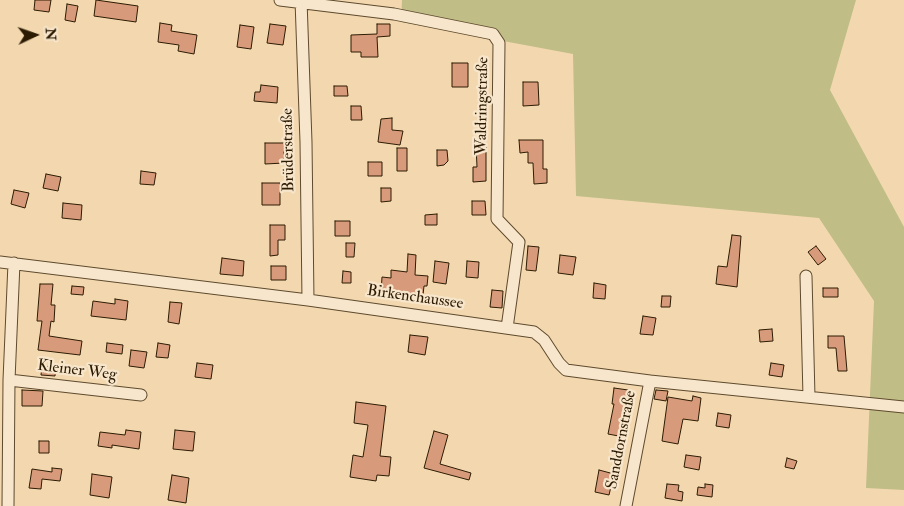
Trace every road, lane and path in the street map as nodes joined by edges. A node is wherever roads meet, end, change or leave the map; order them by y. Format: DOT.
graph roads {
  1 [pos="280,0"];
  2 [pos="301,1"];
  3 [pos="0,262"];
  4 [pos="14,263"];
  5 [pos="806,276"];
  6 [pos="308,300"];
  7 [pos="507,328"];
  8 [pos="9,380"];
  9 [pos="650,381"];
  10 [pos="141,395"];
  11 [pos="809,397"];
  12 [pos="904,407"];
  13 [pos="8,506"];
  14 [pos="626,506"];
  1 -- 2 [label="street, Waldringstraße"];
  2 -- 6 [label="street, Brüderstraße"];
  2 -- 7 [label="street, Waldringstraße"];
  3 -- 4 [label="street, Birkenchaussee"];
  4 -- 6 [label="street, Birkenchaussee"];
  4 -- 8 [label="street"];
  5 -- 11 [label="street"];
  6 -- 7 [label="street, Birkenchaussee"];
  7 -- 9 [label="street, Birkenchaussee"];
  8 -- 10 [label="street, Kleiner Weg"];
  8 -- 13 [label="street"];
  9 -- 11 [label="street, Birkenchaussee"];
  9 -- 14 [label="street, Sanddornstraße"];
  11 -- 12 [label="street, Birkenchaussee"];
}
